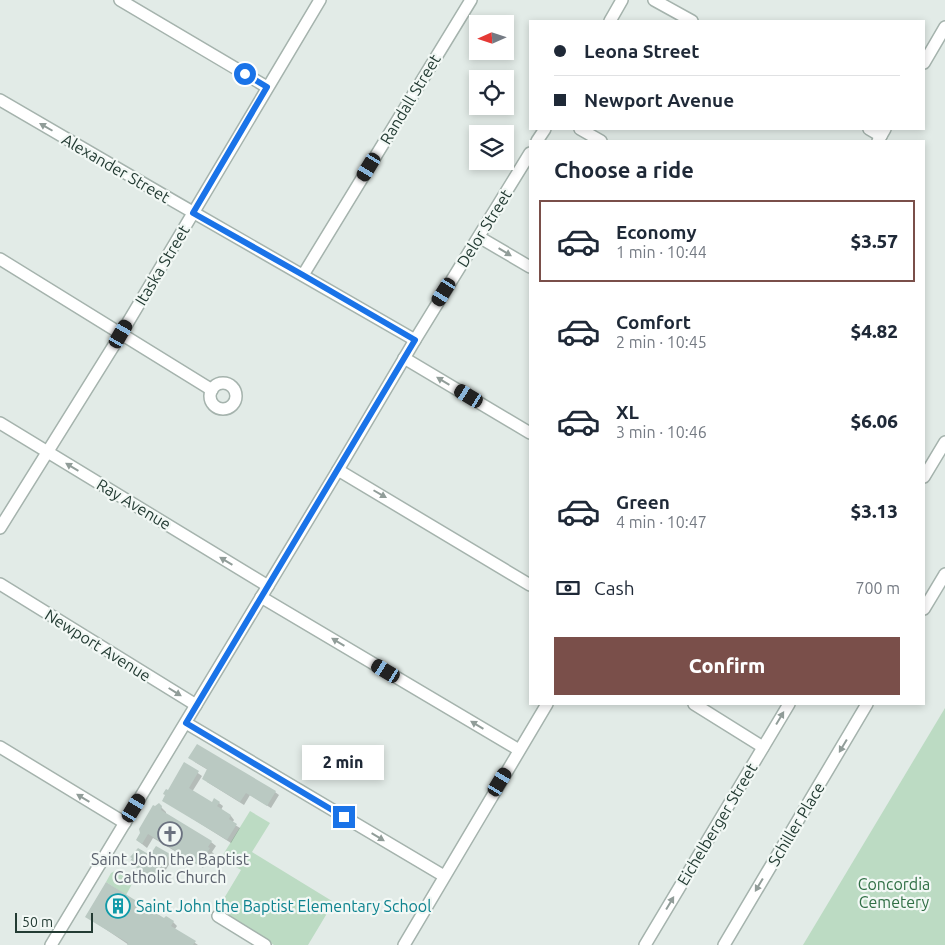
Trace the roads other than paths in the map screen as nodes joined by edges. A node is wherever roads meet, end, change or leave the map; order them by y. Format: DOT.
graph roads {
  1 [pos="120,0"];
  2 [pos="320,0"];
  3 [pos="471,0"];
  4 [pos="622,0"];
  5 [pos="654,0"];
  6 [pos="611,20"];
  7 [pos="690,20"];
  8 [pos="945,27"];
  9 [pos="925,61"];
  10 [pos="267,87"];
  11 [pos="0,100"];
  12 [pos="582,130"];
  13 [pos="599,140"];
  14 [pos="529,155"];
  15 [pos="193,213"];
  16 [pos="479,237"];
  17 [pos="0,259"];
  18 [pos="529,266"];
  19 [pos="303,275"];
  20 [pos="121,334"];
  21 [pos="415,340"];
  22 [pos="404,358"];
  23 [pos="212,390"];
  24 [pos="0,423"];
  25 [pos="529,432"];
  26 [pos="945,442"];
  27 [pos="47,452"];
  28 [pos="338,470"];
  29 [pos="925,475"];
  30 [pos="0,528"];
  31 [pos="945,574"];
  32 [pos="0,584"];
  33 [pos="529,584"];
  34 [pos="268,586"];
  35 [pos="261,597"];
  36 [pos="925,607"];
  37 [pos="196,705"];
  38 [pos="546,705"];
  39 [pos="696,705"];
  40 [pos="788,705"];
  41 [pos="867,705"];
  42 [pos="186,723"];
  43 [pos="0,747"];
  44 [pos="763,747"];
  45 [pos="519,750"];
  46 [pos="125,823"];
  47 [pos="444,876"];
  48 [pos="218,916"];
  49 [pos="51,945"];
  50 [pos="265,945"];
  51 [pos="404,945"];
  52 [pos="645,945"];
  53 [pos="724,945"];
  1 -- 10 [label="street"];
  2 -- 10 [label="street, Itaska Street"];
  3 -- 19 [label="street, Randall Street"];
  4 -- 6 [label="street"];
  5 -- 7 [label="street"];
  8 -- 9 [label="street"];
  10 -- 15 [label="street, Itaska Street"];
  15 -- 11 [label="street, Alexander Street, one-way"];
  12 -- 13 [label="street"];
  14 -- 16 [label="street, Delor Street"];
  15 -- 19 [label="street, Alexander Street"];
  15 -- 20 [label="street, Itaska Street"];
  16 -- 18 [label="street, one-way"];
  16 -- 21 [label="street, Delor Street"];
  17 -- 20 [label="street"];
  19 -- 21 [label="street, Alexander Street"];
  20 -- 23 [label="street"];
  20 -- 27 [label="street, Itaska Street"];
  21 -- 22 [label="street, Delor Street"];
  25 -- 22 [label="street, one-way"];
  22 -- 28 [label="street, Delor Street"];
  24 -- 27 [label="street, Ray Avenue"];
  26 -- 29 [label="street"];
  27 -- 30 [label="street, Itaska Street"];
  34 -- 27 [label="street, Ray Avenue, one-way"];
  28 -- 33 [label="street, one-way"];
  28 -- 34 [label="street, Delor Street"];
  31 -- 36 [label="street"];
  32 -- 37 [label="street, Newport Avenue, one-way"];
  34 -- 35 [label="street, Delor Street"];
  35 -- 37 [label="street, Delor Street"];
  45 -- 35 [label="street, one-way"];
  37 -- 42 [label="street, Delor Street"];
  38 -- 45 [label="street"];
  39 -- 44 [label="street"];
  44 -- 40 [label="street, Eichelberger Street, one-way"];
  41 -- 53 [label="street, Schiller Place, one-way"];
  42 -- 46 [label="street, Delor Street"];
  42 -- 47 [label="street, one-way"];
  46 -- 43 [label="street, one-way"];
  52 -- 44 [label="street, Eichelberger Street, one-way"];
  45 -- 47 [label="street"];
  46 -- 49 [label="street, Delor Street"];
  47 -- 51 [label="street"];
  48 -- 50 [label="street"];
}
